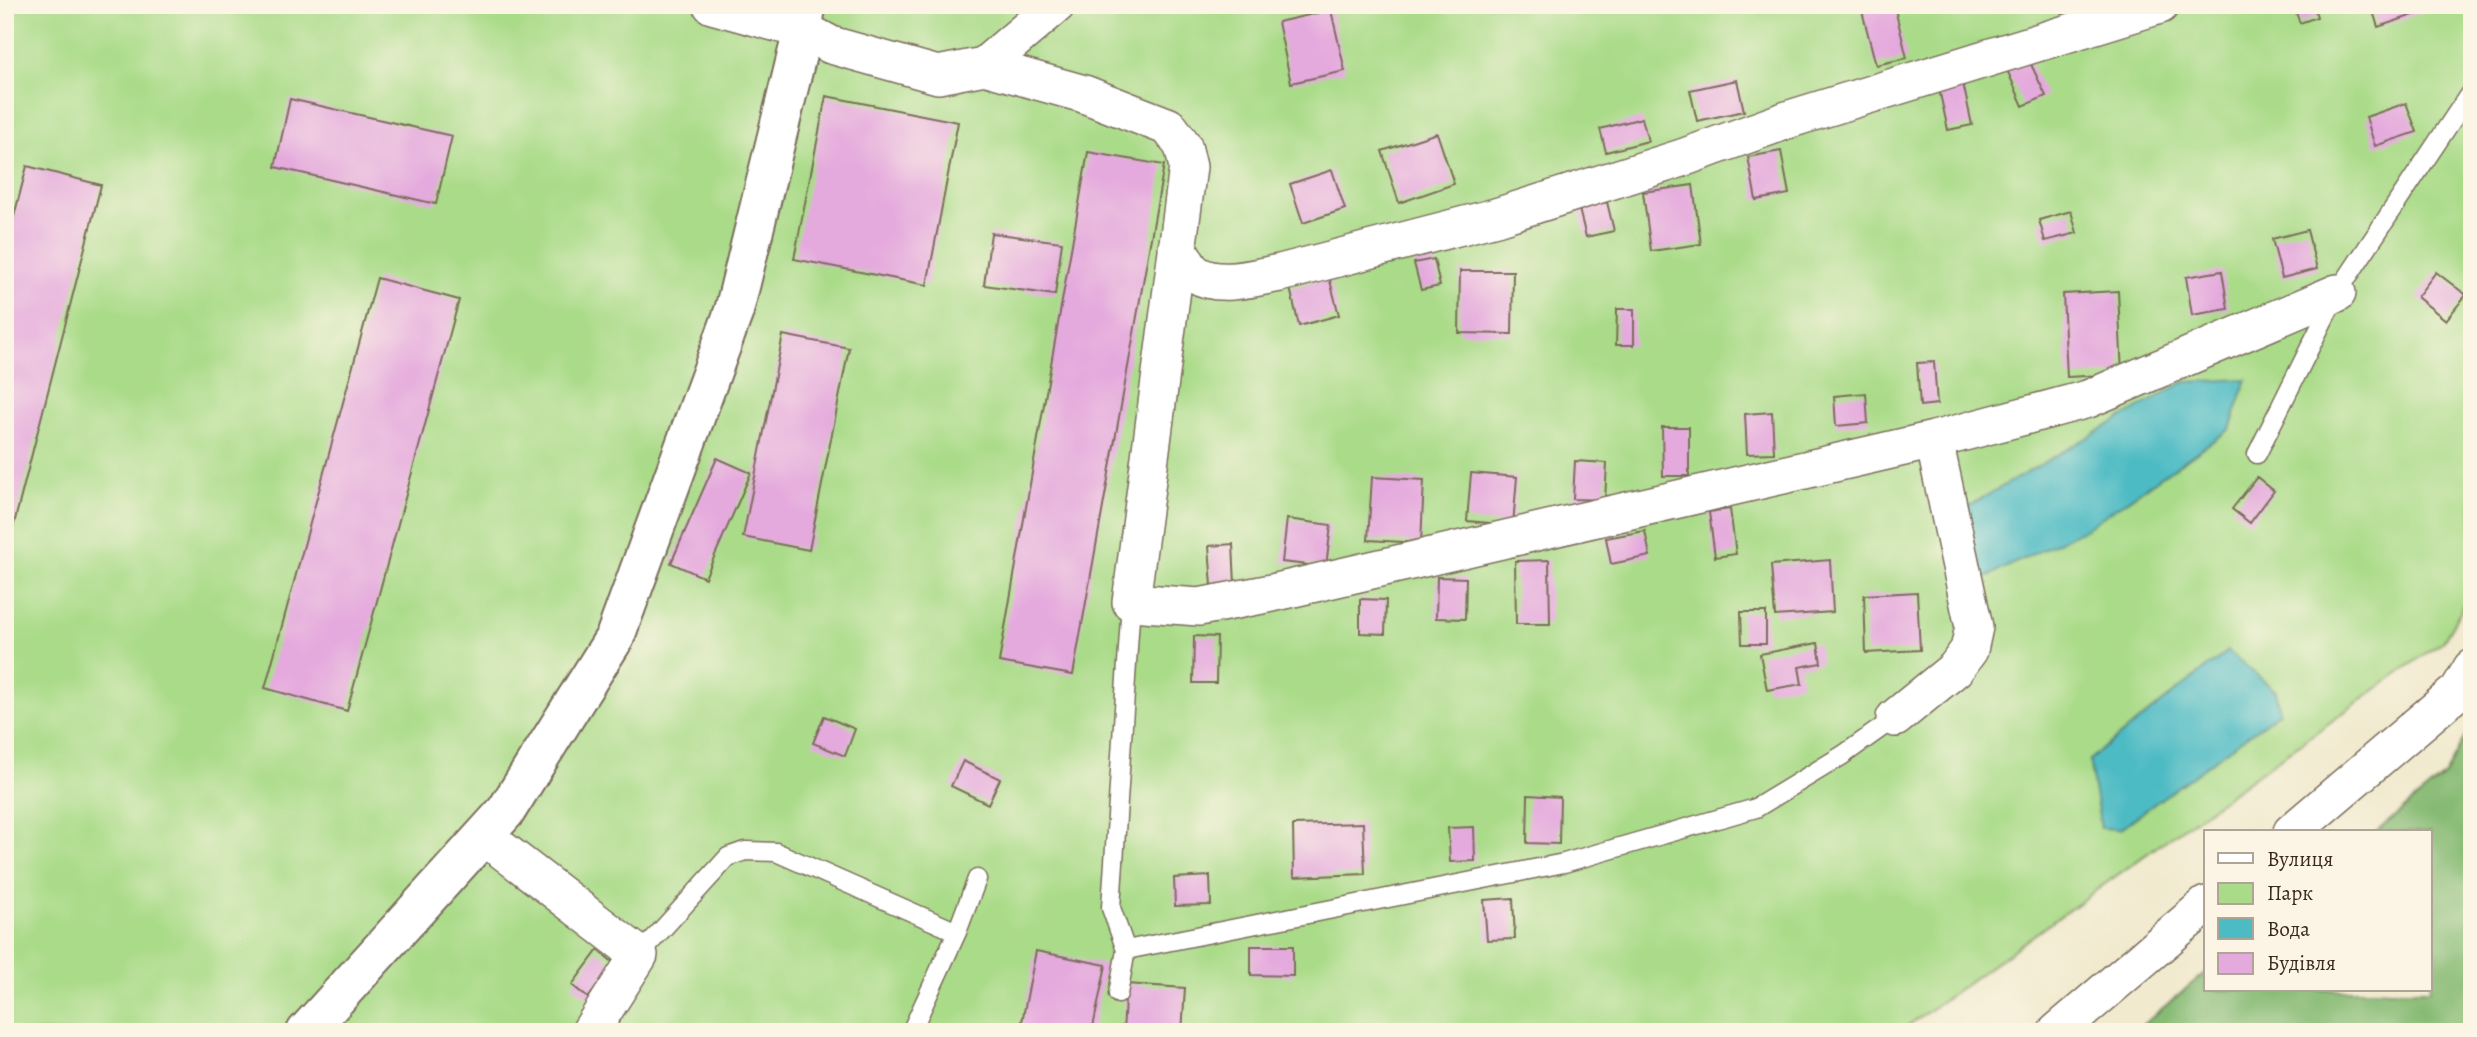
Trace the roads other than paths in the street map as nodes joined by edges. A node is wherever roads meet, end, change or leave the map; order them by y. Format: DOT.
graph roads {
  1 [pos="712,5"];
  2 [pos="1056,5"];
  3 [pos="2160,5"];
  4 [pos="805,18"];
  5 [pos="985,66"];
  6 [pos="2472,90"];
  7 [pos="1177,247"];
  8 [pos="2337,293"];
  9 [pos="1934,440"];
  10 [pos="2257,454"];
  11 [pos="1131,602"];
  12 [pos="2472,668"];
  13 [pos="1895,718"];
  14 [pos="2294,830"];
  15 [pos="484,836"];
  16 [pos="976,879"];
  17 [pos="2204,907"];
  18 [pos="957,932"];
  19 [pos="1126,950"];
  20 [pos="639,955"];
  21 [pos="1118,993"];
  22 [pos="306,1032"];
  23 [pos="590,1032"];
  24 [pos="911,1032"];
  25 [pos="2057,1032"];
  1 -- 4 [label="street"];
  2 -- 5 [label="street"];
  3 -- 7 [label="street"];
  4 -- 5 [label="street"];
  4 -- 15 [label="street"];
  5 -- 7 [label="street"];
  6 -- 8 [label="lane"];
  7 -- 11 [label="street"];
  8 -- 9 [label="street"];
  8 -- 10 [label="lane"];
  9 -- 11 [label="street"];
  9 -- 13 [label="street"];
  11 -- 19 [label="lane"];
  12 -- 14 [label="street"];
  13 -- 19 [label="lane"];
  15 -- 20 [label="street"];
  15 -- 22 [label="street"];
  16 -- 18 [label="lane"];
  17 -- 25 [label="street"];
  18 -- 20 [label="lane"];
  18 -- 24 [label="lane"];
  19 -- 21 [label="lane"];
  20 -- 23 [label="street"];
}
